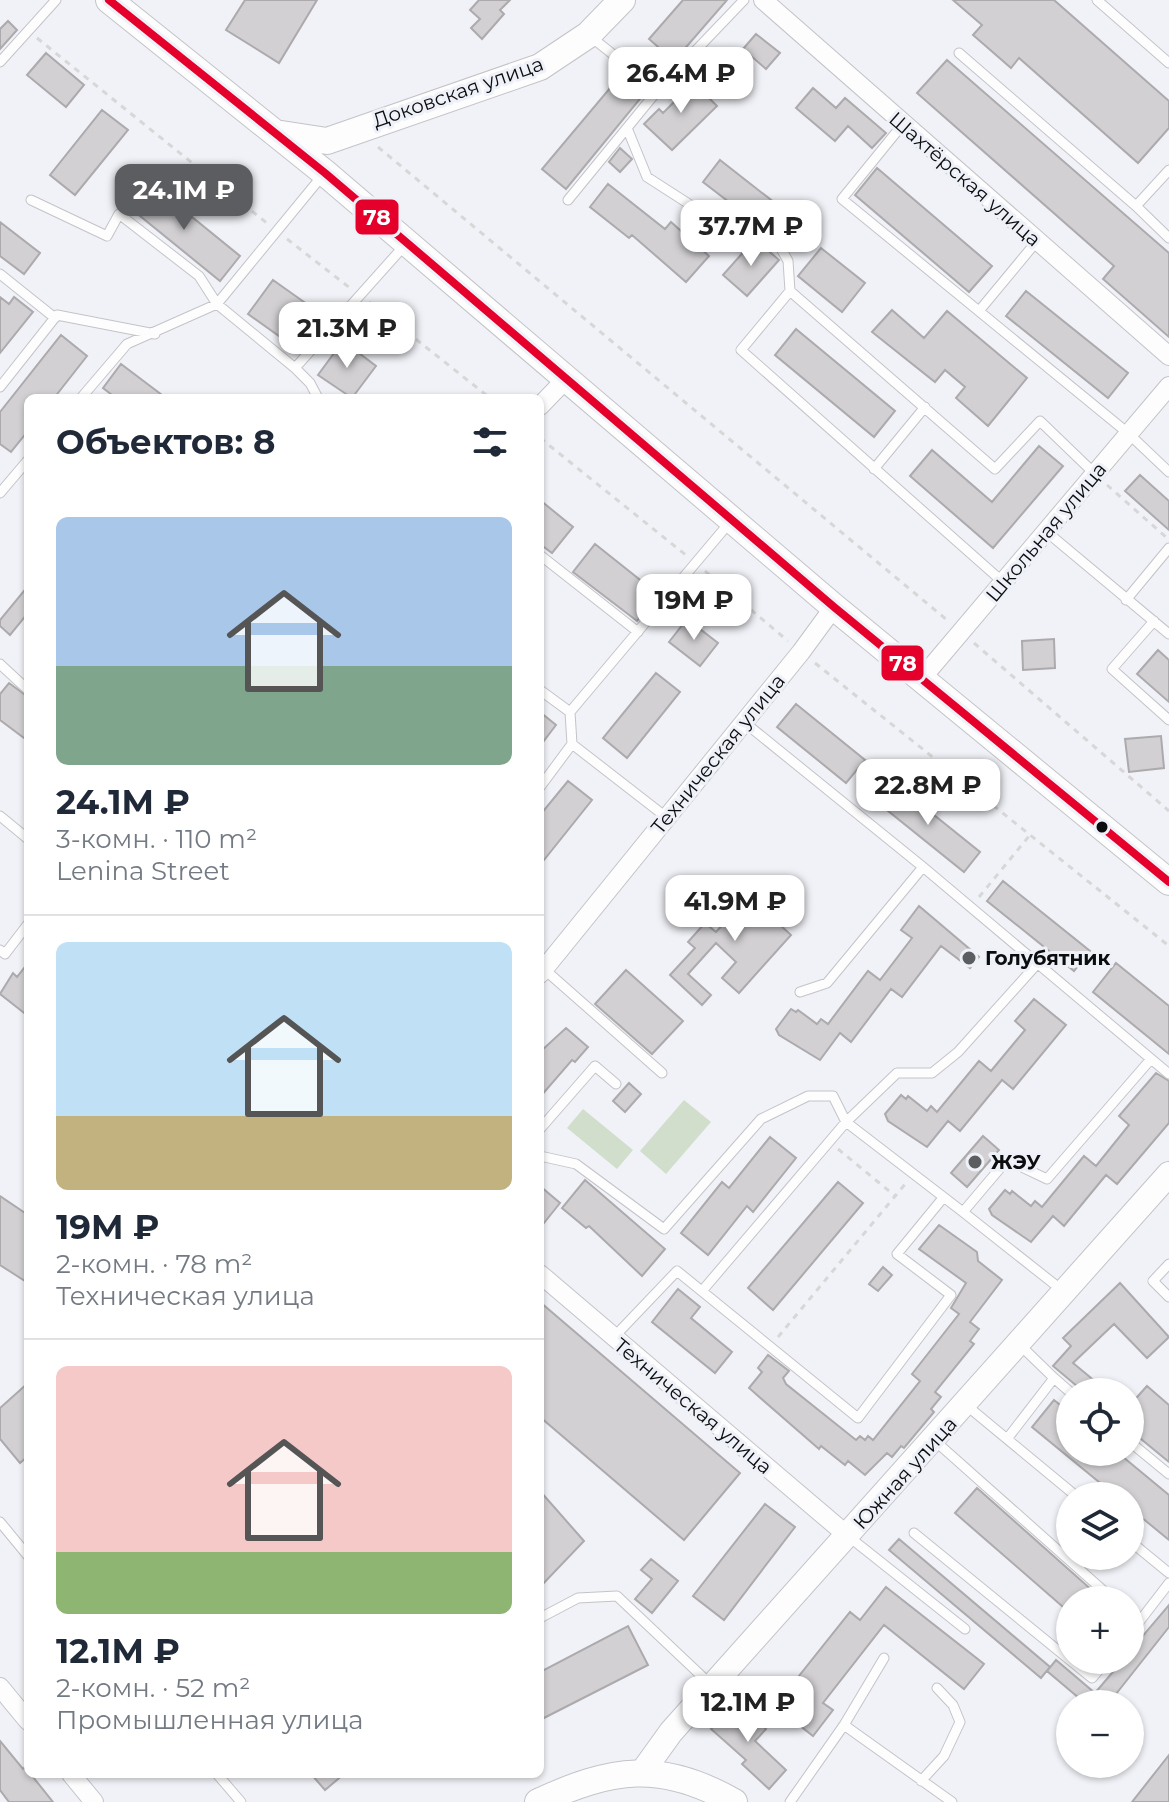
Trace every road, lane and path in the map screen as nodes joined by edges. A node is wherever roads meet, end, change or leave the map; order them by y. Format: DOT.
graph roads {
  1 [pos="56,0"];
  2 [pos="109,0"];
  3 [pos="622,0"];
  4 [pos="744,0"];
  5 [pos="763,0"];
  6 [pos="1097,0"];
  7 [pos="28,31"];
  8 [pos="588,35"];
  9 [pos="959,53"];
  10 [pos="0,62"];
  11 [pos="1169,63"];
  12 [pos="658,90"];
  13 [pos="903,124"];
  14 [pos="627,128"];
  15 [pos="357,129"];
  16 [pos="275,133"];
  17 [pos="1169,170"];
  18 [pos="325,173"];
  19 [pos="31,200"];
  20 [pos="568,200"];
  21 [pos="1136,206"];
  22 [pos="278,232"];
  23 [pos="1169,238"];
  24 [pos="1037,241"];
  25 [pos="407,244"];
  26 [pos="0,274"];
  27 [pos="790,291"];
  28 [pos="359,294"];
  29 [pos="217,304"];
  30 [pos="979,311"];
  31 [pos="55,318"];
  32 [pos="156,334"];
  33 [pos="1169,356"];
  34 [pos="295,368"];
  35 [pos="566,379"];
  36 [pos="1169,386"];
  37 [pos="0,387"];
  38 [pos="90,394"];
  39 [pos="316,394"];
  40 [pos="485,394"];
  41 [pos="544,402"];
  42 [pos="925,407"];
  43 [pos="1129,434"];
  44 [pos="544,441"];
  45 [pos="24,464"];
  46 [pos="874,469"];
  47 [pos="1169,472"];
  48 [pos="1095,474"];
  49 [pos="1,490"];
  50 [pos="732,520"];
  51 [pos="1048,533"];
  52 [pos="1169,539"];
  53 [pos="1169,548"];
  54 [pos="544,558"];
  55 [pos="695,563"];
  56 [pos="1004,583"];
  57 [pos="1126,600"];
  58 [pos="834,607"];
  59 [pos="1154,621"];
  60 [pos="638,632"];
  61 [pos="961,632"];
  62 [pos="1169,634"];
  63 [pos="801,652"];
  64 [pos="0,664"];
  65 [pos="922,678"];
  66 [pos="24,686"];
  67 [pos="544,693"];
  68 [pos="570,712"];
  69 [pos="1169,720"];
  70 [pos="744,722"];
  71 [pos="572,744"];
  72 [pos="544,782"];
  73 [pos="1169,811"];
  74 [pos="0,816"];
  75 [pos="666,817"];
  76 [pos="1030,835"];
  77 [pos="24,836"];
  78 [pos="923,867"];
  79 [pos="1169,882"];
  80 [pos="971,907"];
  81 [pos="24,929"];
  82 [pos="1169,946"];
  83 [pos="0,950"];
  84 [pos="1037,964"];
  85 [pos="544,970"];
  86 [pos="544,974"];
  87 [pos="800,992"];
  88 [pos="1151,1059"];
  89 [pos="662,1073"];
  90 [pos="1169,1074"];
  91 [pos="616,1084"];
  92 [pos="846,1122"];
  93 [pos="544,1124"];
  94 [pos="829,1141"];
  95 [pos="544,1157"];
  96 [pos="913,1174"];
  97 [pos="1169,1174"];
  98 [pos="895,1195"];
  99 [pos="943,1198"];
  100 [pos="963,1212"];
  101 [pos="1169,1264"];
  102 [pos="544,1278"];
  103 [pos="702,1291"];
  104 [pos="1066,1293"];
  105 [pos="1169,1297"];
  106 [pos="613,1338"];
  107 [pos="1020,1345"];
  108 [pos="770,1346"];
  109 [pos="1054,1378"];
  110 [pos="966,1405"];
  111 [pos="1007,1439"];
  112 [pos="934,1440"];
  113 [pos="1144,1453"];
  114 [pos="1169,1474"];
  115 [pos="1059,1482"];
  116 [pos="0,1522"];
  117 [pos="914,1533"];
  118 [pos="848,1536"];
  119 [pos="24,1551"];
  120 [pos="1144,1552"];
  121 [pos="1169,1573"];
  122 [pos="1169,1583"];
  123 [pos="1098,1586"];
  124 [pos="544,1616"];
  125 [pos="1144,1616"];
  126 [pos="965,1629"];
  127 [pos="1056,1649"];
  128 [pos="884,1658"];
  129 [pos="712,1686"];
  130 [pos="0,1687"];
  131 [pos="937,1688"];
  132 [pos="24,1716"];
  133 [pos="844,1725"];
  134 [pos="643,1771"];
  135 [pos="74,1778"];
  136 [pos="220,1778"];
  137 [pos="921,1781"];
  138 [pos="94,1802"];
  139 [pos="241,1802"];
  140 [pos="538,1802"];
  141 [pos="734,1802"];
  142 [pos="790,1802"];
  143 [pos="952,1802"];
  1 -- 7 [label="lane"];
  2 -- 16 [label="main road"];
  3 -- 8 [label="main road, Доковская улица"];
  4 -- 12 [label="lane"];
  5 -- 13 [label="street, Шахтёрская улица"];
  6 -- 11 [label="lane"];
  7 -- 10 [label="lane"];
  7 -- 22 [label="path"];
  8 -- 12 [label="lane"];
  8 -- 15 [label="main road, Доковская улица"];
  9 -- 21 [label="lane"];
  12 -- 14 [label="lane"];
  13 -- 24 [label="street, Шахтёрская улица"];
  13 -- 30 [label="lane"];
  14 -- 20 [label="lane"];
  14 -- 27 [label="lane"];
  15 -- 16 [label="main road, Доковская улица"];
  15 -- 61 [label="path"];
  16 -- 18 [label="main road"];
  17 -- 21 [label="lane"];
  18 -- 22 [label="lane"];
  18 -- 25 [label="main road"];
  19 -- 29 [label="lane"];
  21 -- 23 [label="lane"];
  22 -- 28 [label="path"];
  22 -- 29 [label="lane"];
  24 -- 30 [label="lane"];
  24 -- 33 [label="street, Шахтёрская улица"];
  25 -- 28 [label="lane"];
  25 -- 35 [label="main road"];
  26 -- 31 [label="lane"];
  27 -- 42 [label="lane"];
  27 -- 46 [label="lane"];
  28 -- 34 [label="lane"];
  28 -- 40 [label="path"];
  29 -- 32 [label="lane"];
  29 -- 34 [label="lane"];
  30 -- 43 [label="lane"];
  31 -- 32 [label="lane"];
  31 -- 37 [label="lane"];
  32 -- 38 [label="lane"];
  34 -- 39 [label="lane"];
  35 -- 41 [label="street"];
  35 -- 50 [label="main road"];
  36 -- 43 [label="street, Школьная улица"];
  42 -- 46 [label="lane"];
  42 -- 48 [label="lane"];
  43 -- 47 [label="lane"];
  43 -- 48 [label="street, Школьная улица"];
  44 -- 55 [label="path"];
  45 -- 49 [label="lane"];
  46 -- 56 [label="lane"];
  48 -- 51 [label="street, Школьная улица"];
  48 -- 52 [label="path"];
  50 -- 55 [label="lane"];
  50 -- 58 [label="main road"];
  51 -- 56 [label="street, Школьная улица"];
  51 -- 57 [label="lane"];
  53 -- 57 [label="lane"];
  54 -- 60 [label="lane"];
  55 -- 60 [label="lane"];
  55 -- 63 [label="path"];
  56 -- 61 [label="street, Школьная улица"];
  57 -- 59 [label="lane"];
  58 -- 63 [label="street, Техническая улица"];
  58 -- 65 [label="main road"];
  59 -- 62 [label="lane"];
  59 -- 69 [label="lane"];
  60 -- 68 [label="lane"];
  61 -- 65 [label="street, Школьная улица"];
  61 -- 73 [label="path"];
  63 -- 70 [label="street, Техническая улица"];
  63 -- 76 [label="path"];
  64 -- 66 [label="lane"];
  65 -- 79 [label="main road"];
  67 -- 68 [label="lane"];
  68 -- 71 [label="lane"];
  70 -- 75 [label="street, Техническая улица"];
  70 -- 78 [label="lane"];
  71 -- 72 [label="lane"];
  71 -- 75 [label="lane"];
  74 -- 77 [label="lane"];
  75 -- 85 [label="street, Техническая улица"];
  76 -- 80 [label="path"];
  76 -- 82 [label="path"];
  78 -- 80 [label="lane"];
  78 -- 87 [label="lane"];
  80 -- 84 [label="lane"];
  81 -- 83 [label="lane"];
  84 -- 88 [label="lane"];
  84 -- 92 [label="lane"];
  86 -- 89 [label="lane"];
  88 -- 90 [label="lane"];
  88 -- 100 [label="lane"];
  91 -- 93 [label="lane"];
  92 -- 94 [label="lane"];
  92 -- 95 [label="lane"];
  92 -- 96 [label="lane"];
  94 -- 98 [label="path"];
  94 -- 103 [label="lane"];
  96 -- 98 [label="path"];
  96 -- 99 [label="lane"];
  97 -- 104 [label="street, Южная улица"];
  98 -- 108 [label="path"];
  99 -- 100 [label="lane"];
  99 -- 108 [label="lane"];
  100 -- 104 [label="lane"];
  101 -- 105 [label="lane"];
  102 -- 106 [label="street, Техническая улица"];
  103 -- 106 [label="lane"];
  103 -- 108 [label="lane"];
  104 -- 107 [label="street, Южная улица"];
  106 -- 118 [label="street, Техническая улица"];
  107 -- 109 [label="lane"];
  107 -- 110 [label="street, Южная улица"];
  109 -- 111 [label="lane"];
  110 -- 111 [label="lane"];
  110 -- 112 [label="street, Южная улица"];
  111 -- 115 [label="lane"];
  112 -- 118 [label="street, Южная улица"];
  112 -- 123 [label="lane"];
  113 -- 114 [label="lane"];
  116 -- 119 [label="lane"];
  117 -- 127 [label="lane"];
  118 -- 126 [label="lane"];
  118 -- 129 [label="street, Южная улица"];
  120 -- 121 [label="lane"];
  122 -- 125 [label="lane"];
  124 -- 129 [label="lane"];
  128 -- 133 [label="lane"];
  129 -- 134 [label="street, Южная улица"];
  130 -- 132 [label="street"];
  131 -- 137 [label="lane"];
  133 -- 137 [label="lane"];
  133 -- 142 [label="lane"];
  134 -- 140 [label="main road"];
  134 -- 141 [label="main road"];
  135 -- 138 [label="street"];
  136 -- 139 [label="lane"];
  137 -- 143 [label="lane"];
}
